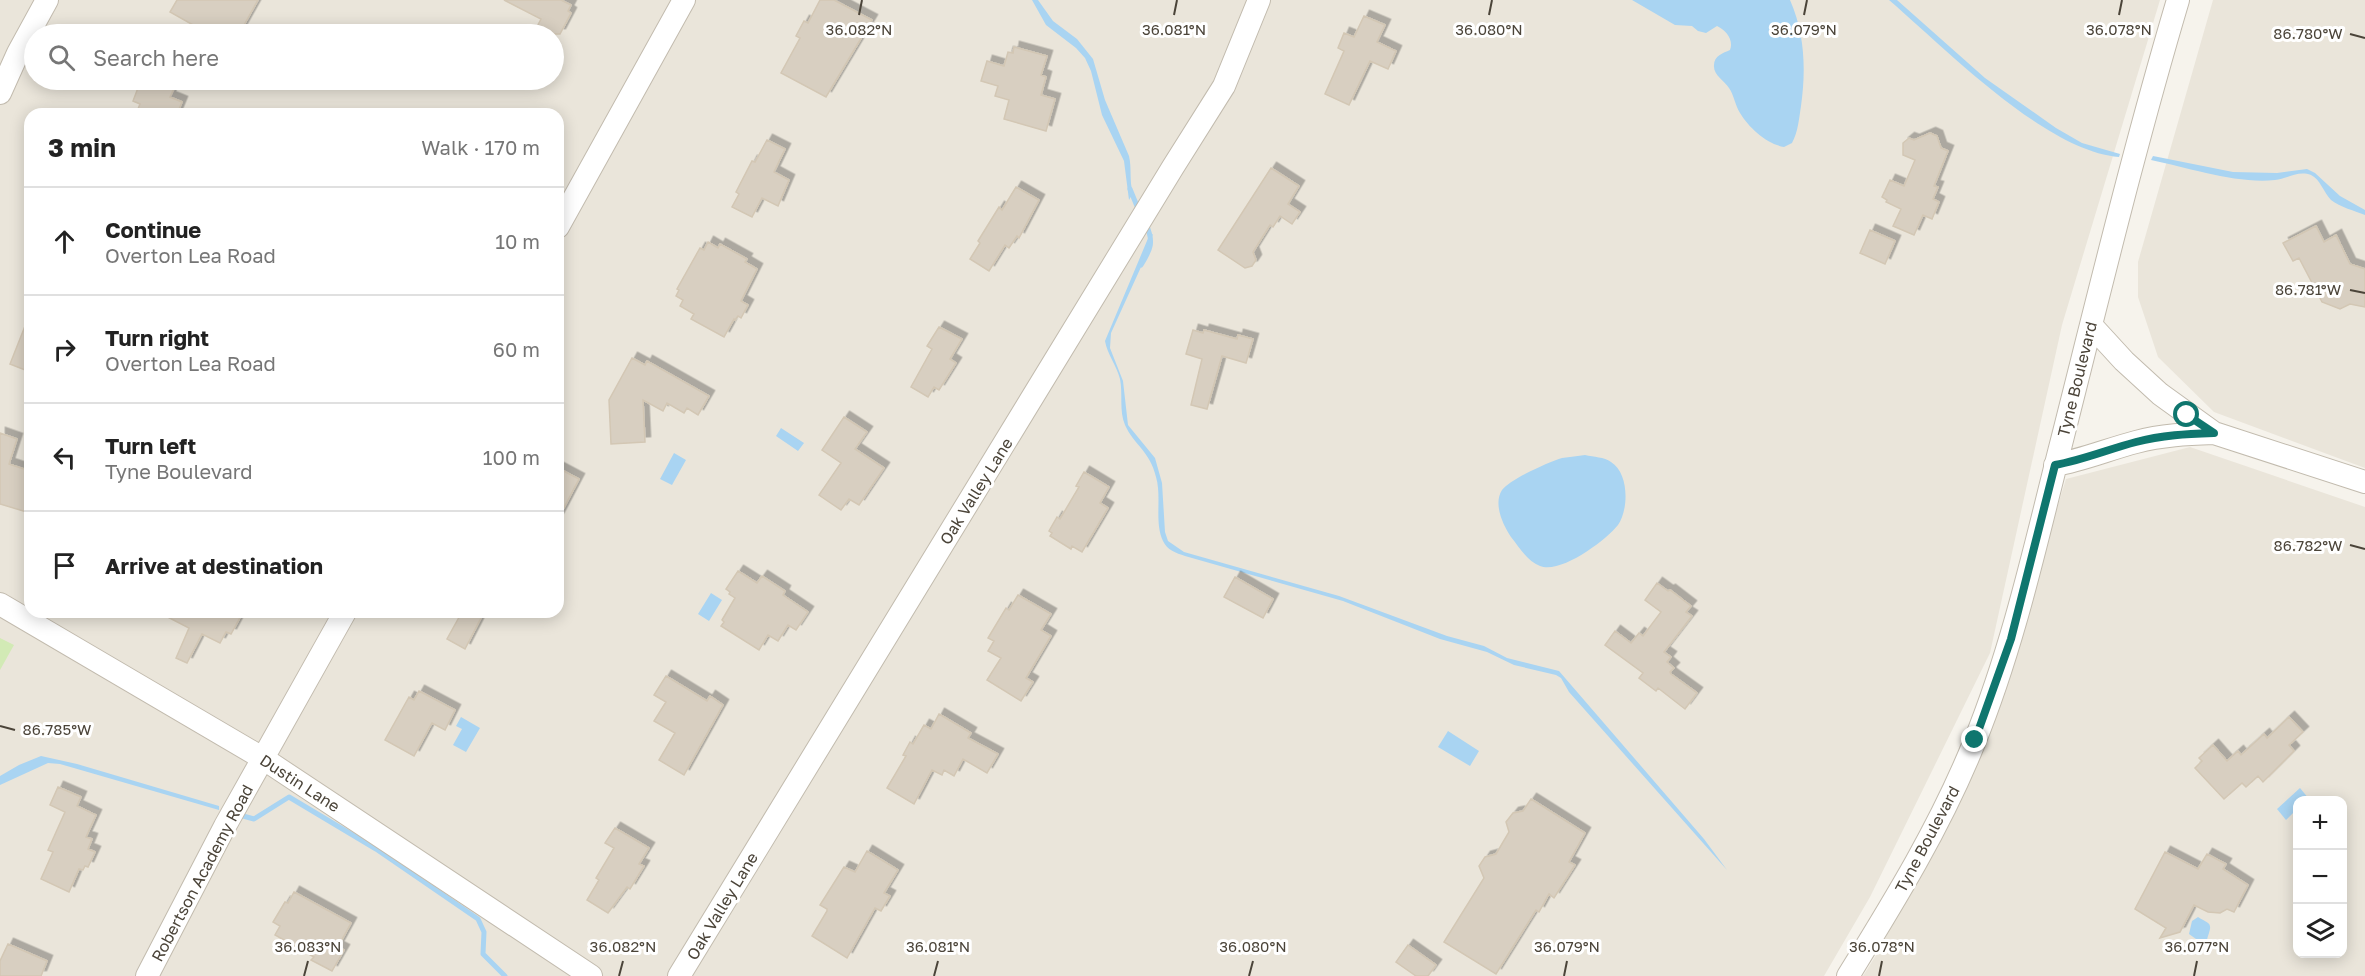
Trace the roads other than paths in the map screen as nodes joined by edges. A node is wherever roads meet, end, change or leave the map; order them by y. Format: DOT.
graph roads {
  1 [pos="47,0"];
  2 [pos="684,0"];
  3 [pos="1259,0"];
  4 [pos="2178,0"];
  5 [pos="34,24"];
  6 [pos="24,42"];
  7 [pos="0,93"];
  8 [pos="564,216"];
  9 [pos="2091,325"];
  10 [pos="2214,433"];
  11 [pos="2055,465"];
  12 [pos="2365,482"];
  13 [pos="0,604"];
  14 [pos="342,618"];
  15 [pos="264,759"];
  16 [pos="147,976"];
  17 [pos="591,976"];
  18 [pos="678,976"];
  19 [pos="1848,976"];
  1 -- 5 [label="street"];
  2 -- 8 [label="street"];
  3 -- 18 [label="street, Oak Valley Lane"];
  4 -- 9 [label="street, Tyne Boulevard"];
  6 -- 7 [label="street"];
  9 -- 10 [label="street"];
  9 -- 11 [label="street, Tyne Boulevard"];
  10 -- 11 [label="street"];
  10 -- 12 [label="street"];
  11 -- 19 [label="street, Tyne Boulevard"];
  13 -- 15 [label="street, Dustin Lane"];
  14 -- 15 [label="street, Robertson Academy Road"];
  15 -- 16 [label="street, Robertson Academy Road"];
  15 -- 17 [label="street, Dustin Lane"];
}
